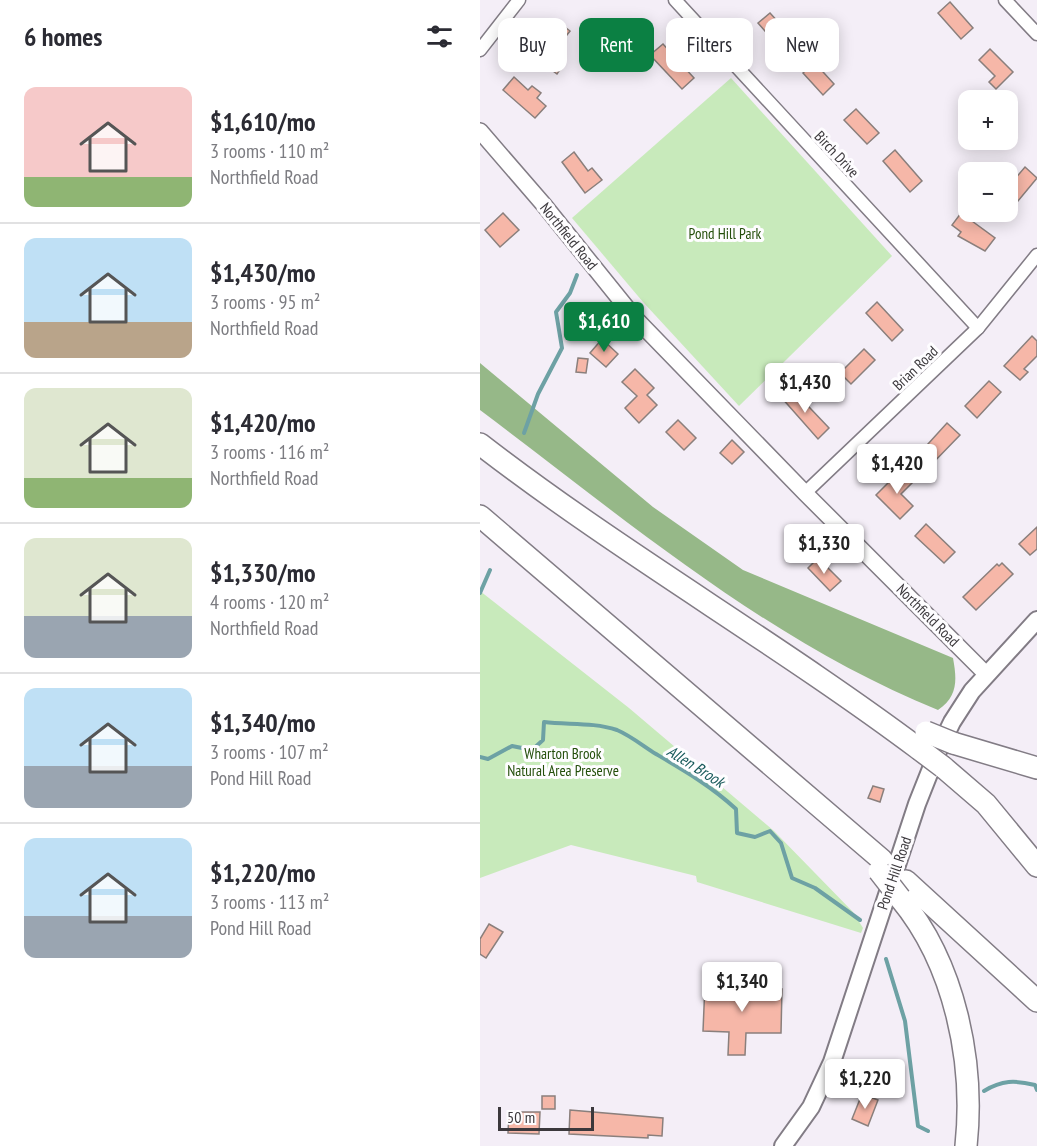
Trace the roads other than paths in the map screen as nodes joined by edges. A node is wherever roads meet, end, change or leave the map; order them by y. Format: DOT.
graph roads {
  1 [pos="519,0"];
  2 [pos="675,0"];
  3 [pos="1005,0"];
  4 [pos="1037,34"];
  5 [pos="480,50"];
  6 [pos="480,131"];
  7 [pos="1037,255"];
  8 [pos="978,328"];
  9 [pos="480,444"];
  10 [pos="805,494"];
  11 [pos="480,516"];
  12 [pos="1037,620"];
  13 [pos="986,674"];
  14 [pos="922,740"];
  15 [pos="1037,768"];
  16 [pos="1037,866"];
  17 [pos="903,889"];
  18 [pos="1037,1001"];
  19 [pos="783,1146"];
  20 [pos="966,1146"];
  1 -- 5 [label="street"];
  2 -- 8 [label="street, Birch Drive"];
  3 -- 4 [label="street"];
  6 -- 10 [label="street, Northfield Road"];
  7 -- 8 [label="street, Brian Road"];
  8 -- 10 [label="street, Brian Road"];
  9 -- 14 [label="highway"];
  10 -- 13 [label="street, Northfield Road"];
  11 -- 17 [label="highway, bridge"];
  12 -- 13 [label="main road, Pond Hill Road"];
  13 -- 19 [label="main road, Pond Hill Road"];
  14 -- 15 [label="highway, bridge"];
  14 -- 16 [label="highway, bridge"];
  17 -- 18 [label="highway"];
  17 -- 20 [label="highway"];
}
